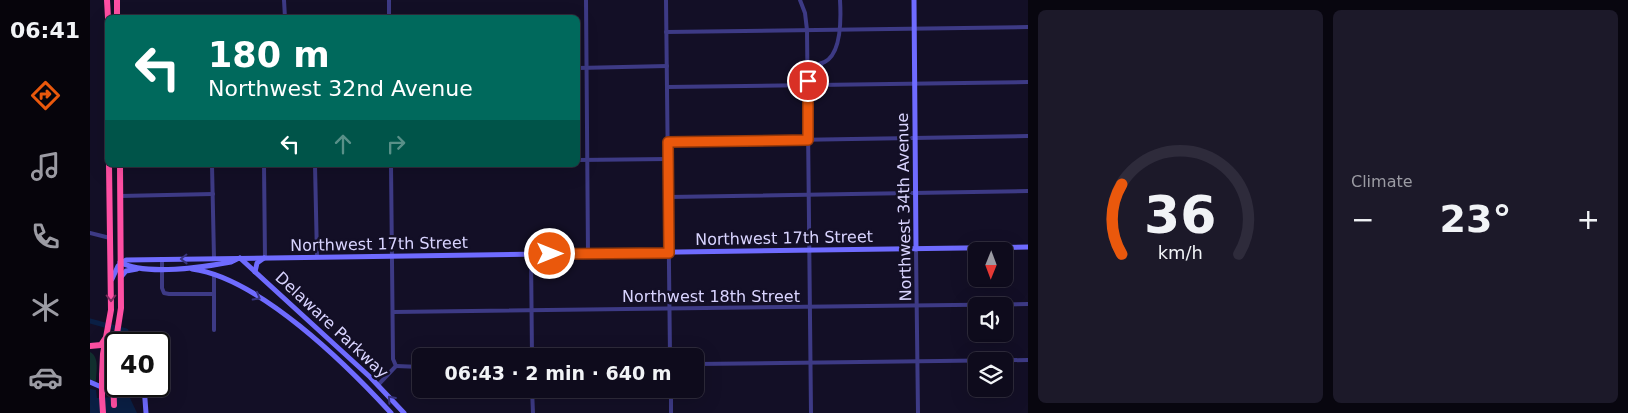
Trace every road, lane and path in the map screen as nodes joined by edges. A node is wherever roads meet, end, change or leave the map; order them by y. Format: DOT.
graph roads {
  1 [pos="107,0"];
  2 [pos="117,0"];
  3 [pos="284,0"];
  4 [pos="389,0"];
  5 [pos="586,0"];
  6 [pos="666,0"];
  7 [pos="800,0"];
  8 [pos="840,0"];
  9 [pos="914,0"];
  10 [pos="108,15"];
  11 [pos="117,15"];
  12 [pos="285,15"];
  13 [pos="389,15"];
  14 [pos="1028,27"];
  15 [pos="914,28"];
  16 [pos="807,30"];
  17 [pos="840,30"];
  18 [pos="666,32"];
  19 [pos="807,63"];
  20 [pos="822,64"];
  21 [pos="667,66"];
  22 [pos="580,68"];
  23 [pos="586,68"];
  24 [pos="1028,82"];
  25 [pos="914,83"];
  26 [pos="808,85"];
  27 [pos="823,85"];
  28 [pos="667,87"];
  29 [pos="1028,136"];
  30 [pos="915,138"];
  31 [pos="808,140"];
  32 [pos="668,142"];
  33 [pos="668,159"];
  34 [pos="580,160"];
  35 [pos="588,160"];
  36 [pos="109,167"];
  37 [pos="120,167"];
  38 [pos="212,167"];
  39 [pos="264,167"];
  40 [pos="315,167"];
  41 [pos="391,167"];
  42 [pos="110,186"];
  43 [pos="1028,191"];
  44 [pos="916,193"];
  45 [pos="213,194"];
  46 [pos="809,195"];
  47 [pos="120,196"];
  48 [pos="669,197"];
  49 [pos="90,233"];
  50 [pos="110,238"];
  51 [pos="1028,247"];
  52 [pos="916,249"];
  53 [pos="110,250"];
  54 [pos="809,250"];
  55 [pos="669,253"];
  56 [pos="531,254"];
  57 [pos="588,254"];
  58 [pos="392,256"];
  59 [pos="316,257"];
  60 [pos="214,258"];
  61 [pos="240,258"];
  62 [pos="265,258"];
  63 [pos="162,260"];
  64 [pos="120,262"];
  65 [pos="142,269"];
  66 [pos="162,269"];
  67 [pos="192,269"];
  68 [pos="255,272"];
  69 [pos="214,274"];
  70 [pos="121,277"];
  71 [pos="111,283"];
  72 [pos="214,294"];
  73 [pos="1028,304"];
  74 [pos="917,306"];
  75 [pos="810,307"];
  76 [pos="670,308"];
  77 [pos="532,310"];
  78 [pos="393,312"];
  79 [pos="214,330"];
  80 [pos="107,332"];
  81 [pos="119,332"];
  82 [pos="105,339"];
  83 [pos="105,345"];
  84 [pos="90,347"];
  85 [pos="532,348"];
  86 [pos="670,348"];
  87 [pos="103,359"];
  88 [pos="1028,360"];
  89 [pos="918,361"];
  90 [pos="811,362"];
  91 [pos="704,364"];
  92 [pos="396,366"];
  93 [pos="412,367"];
  94 [pos="90,382"];
  95 [pos="378,385"];
  96 [pos="105,386"];
  97 [pos="114,397"];
  98 [pos="145,397"];
  99 [pos="532,398"];
  100 [pos="671,398"];
  101 [pos="103,413"];
  102 [pos="114,413"];
  103 [pos="146,413"];
  104 [pos="391,413"];
  105 [pos="404,413"];
  106 [pos="533,413"];
  107 [pos="671,413"];
  108 [pos="811,413"];
  109 [pos="918,413"];
  1 -- 10 [label="highway"];
  2 -- 11 [label="highway"];
  3 -- 12 [label="street"];
  4 -- 13 [label="street"];
  5 -- 23 [label="street"];
  6 -- 18 [label="street"];
  7 -- 16 [label="street"];
  8 -- 17 [label="street"];
  9 -- 15 [label="street, Northwest 34th Avenue"];
  14 -- 15 [label="street"];
  15 -- 17 [label="street"];
  15 -- 25 [label="street, Northwest 34th Avenue"];
  16 -- 17 [label="street"];
  16 -- 18 [label="street"];
  16 -- 19 [label="street"];
  17 -- 20 [label="street"];
  18 -- 21 [label="street"];
  19 -- 20 [label="street"];
  19 -- 26 [label="street"];
  20 -- 27 [label="street"];
  21 -- 23 [label="street"];
  21 -- 28 [label="street"];
  22 -- 23 [label="street"];
  23 -- 35 [label="street"];
  24 -- 25 [label="street"];
  25 -- 27 [label="street"];
  25 -- 30 [label="street, Northwest 34th Avenue"];
  26 -- 27 [label="street"];
  26 -- 28 [label="street"];
  26 -- 31 [label="street"];
  28 -- 32 [label="street"];
  29 -- 30 [label="street"];
  30 -- 31 [label="street"];
  30 -- 44 [label="street, Northwest 34th Avenue"];
  31 -- 32 [label="street"];
  31 -- 46 [label="street"];
  32 -- 33 [label="street"];
  33 -- 35 [label="street"];
  33 -- 48 [label="street"];
  34 -- 35 [label="street"];
  35 -- 57 [label="street"];
  36 -- 42 [label="highway"];
  37 -- 47 [label="highway"];
  38 -- 45 [label="street"];
  39 -- 62 [label="street"];
  40 -- 59 [label="street"];
  41 -- 58 [label="street"];
  42 -- 47 [label="highway"];
  42 -- 50 [label="highway"];
  43 -- 44 [label="street"];
  44 -- 46 [label="street"];
  44 -- 52 [label="street, Northwest 34th Avenue"];
  45 -- 47 [label="street"];
  45 -- 60 [label="street"];
  46 -- 48 [label="street"];
  46 -- 54 [label="street"];
  47 -- 64 [label="highway"];
  48 -- 55 [label="street"];
  49 -- 50 [label="street"];
  50 -- 53 [label="highway"];
  51 -- 52 [label="street, Northwest 17th Street"];
  52 -- 54 [label="street, Northwest 17th Street"];
  52 -- 74 [label="street, Northwest 34th Avenue"];
  53 -- 64 [label="highway"];
  53 -- 71 [label="highway"];
  54 -- 55 [label="street, Northwest 17th Street"];
  54 -- 75 [label="street"];
  55 -- 57 [label="street, Northwest 17th Street"];
  55 -- 76 [label="street"];
  56 -- 57 [label="street, Northwest 17th Street"];
  56 -- 58 [label="street, Northwest 17th Street"];
  56 -- 77 [label="street"];
  58 -- 59 [label="street, Northwest 17th Street"];
  58 -- 78 [label="street"];
  59 -- 62 [label="street, Northwest 17th Street"];
  60 -- 61 [label="street, Northwest 17th Street"];
  60 -- 63 [label="street, Northwest 17th Street, one-way"];
  61 -- 62 [label="street, Northwest 17th Street"];
  61 -- 67 [label="street, Northwest 17th Street"];
  61 -- 68 [label="street, Delaware Parkway"];
  62 -- 68 [label="street"];
  63 -- 64 [label="street, Northwest 17th Street"];
  63 -- 66 [label="street"];
  64 -- 65 [label="street"];
  64 -- 70 [label="highway"];
  64 -- 71 [label="street"];
  65 -- 66 [label="street, Northwest 17th Street"];
  65 -- 70 [label="street"];
  66 -- 67 [label="street, Northwest 17th Street"];
  66 -- 72 [label="street"];
  67 -- 69 [label="street, Delaware Parkway"];
  68 -- 95 [label="street, Delaware Parkway"];
  69 -- 72 [label="street"];
  69 -- 104 [label="street, Delaware Parkway, one-way"];
  70 -- 81 [label="highway"];
  71 -- 80 [label="highway, one-way"];
  72 -- 79 [label="street"];
  73 -- 74 [label="street, Northwest 18th Street"];
  74 -- 75 [label="street, Northwest 18th Street"];
  74 -- 89 [label="street, Northwest 34th Avenue"];
  75 -- 76 [label="street, Northwest 18th Street"];
  75 -- 90 [label="street"];
  76 -- 77 [label="street, Northwest 18th Street"];
  76 -- 86 [label="street"];
  77 -- 78 [label="street, Northwest 18th Street"];
  77 -- 85 [label="street"];
  78 -- 92 [label="street"];
  82 -- 84 [label="highway"];
  83 -- 87 [label="highway"];
  84 -- 87 [label="highway"];
  87 -- 101 [label="highway, bridge"];
  88 -- 89 [label="street"];
  89 -- 90 [label="street"];
  89 -- 109 [label="street, Northwest 34th Avenue"];
  90 -- 91 [label="street"];
  90 -- 108 [label="street"];
  92 -- 93 [label="street"];
  92 -- 95 [label="street"];
  94 -- 96 [label="street"];
  105 -- 95 [label="street, Delaware Parkway, one-way"];
  97 -- 102 [label="highway, bridge"];
  98 -- 103 [label="street"];
  99 -- 106 [label="street"];
  100 -- 107 [label="street"];
}
